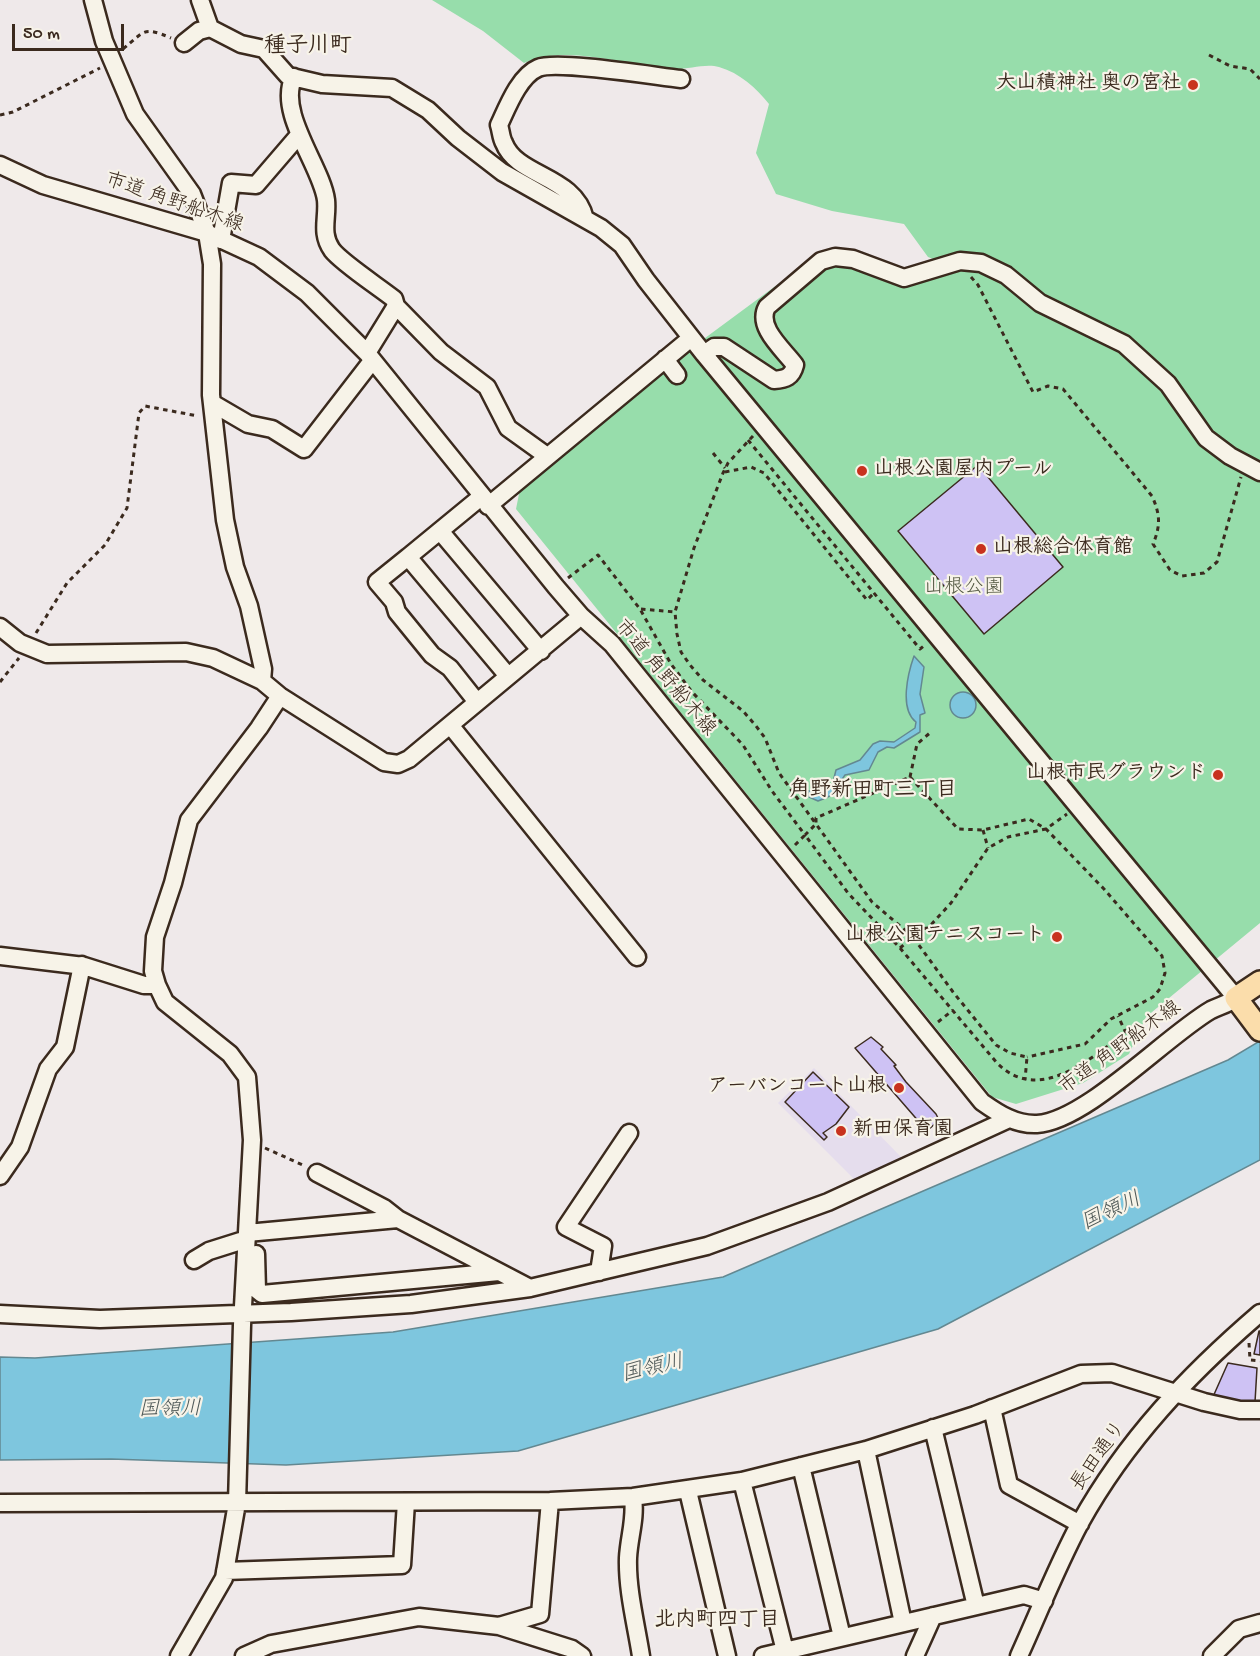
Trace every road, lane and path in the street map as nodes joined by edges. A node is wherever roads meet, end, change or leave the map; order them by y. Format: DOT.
graph roads {
  1 [pos="93,0"];
  2 [pos="200,0"];
  3 [pos="210,28"];
  4 [pos="184,43"];
  5 [pos="1209,56"];
  6 [pos="111,60"];
  7 [pos="294,77"];
  8 [pos="681,79"];
  9 [pos="1260,79"];
  10 [pos="0,116"];
  11 [pos="299,135"];
  12 [pos="0,165"];
  13 [pos="585,219"];
  14 [pos="214,236"];
  15 [pos="957,262"];
  16 [pos="396,306"];
  17 [pos="691,338"];
  18 [pos="704,354"];
  19 [pos="369,357"];
  20 [pos="665,359"];
  21 [pos="678,375"];
  22 [pos="213,412"];
  23 [pos="764,427"];
  24 [pos="748,440"];
  25 [pos="713,453"];
  26 [pos="547,456"];
  27 [pos="1245,464"];
  28 [pos="724,470"];
  29 [pos="1260,472"];
  30 [pos="484,501"];
  31 [pos="440,531"];
  32 [pos="408,557"];
  33 [pos="556,587"];
  34 [pos="874,593"];
  35 [pos="640,609"];
  36 [pos="675,612"];
  37 [pos="581,616"];
  38 [pos="0,627"];
  39 [pos="936,636"];
  40 [pos="27,648"];
  41 [pos="541,651"];
  42 [pos="508,676"];
  43 [pos="262,681"];
  44 [pos="0,682"];
  45 [pos="280,696"];
  46 [pos="477,702"];
  47 [pos="450,725"];
  48 [pos="931,732"];
  49 [pos="910,777"];
  50 [pos="1079,807"];
  51 [pos="816,824"];
  52 [pos="1047,829"];
  53 [pos="983,830"];
  54 [pos="805,835"];
  55 [pos="988,848"];
  56 [pos="913,936"];
  57 [pos="900,948"];
  58 [pos="0,956"];
  59 [pos="637,957"];
  60 [pos="82,965"];
  61 [pos="1260,982"];
  62 [pos="157,985"];
  63 [pos="1236,998"];
  64 [pos="953,1010"];
  65 [pos="1118,1016"];
  66 [pos="1256,1025"];
  67 [pos="926,1032"];
  68 [pos="1027,1057"];
  69 [pos="1025,1080"];
  70 [pos="1009,1119"];
  71 [pos="629,1133"];
  72 [pos="252,1144"];
  73 [pos="317,1173"];
  74 [pos="0,1176"];
  75 [pos="398,1219"];
  76 [pos="250,1235"];
  77 [pos="194,1260"];
  78 [pos="499,1272"];
  79 [pos="599,1272"];
  80 [pos="530,1288"];
  81 [pos="1260,1312"];
  82 [pos="0,1314"];
  83 [pos="242,1319"];
  84 [pos="1175,1391"];
  85 [pos="992,1408"];
  86 [pos="1260,1410"];
  87 [pos="933,1428"];
  88 [pos="866,1450"];
  89 [pos="801,1466"];
  90 [pos="742,1481"];
  91 [pos="688,1491"];
  92 [pos="633,1497"];
  93 [pos="237,1499"];
  94 [pos="550,1501"];
  95 [pos="406,1502"];
  96 [pos="5,1505"];
  97 [pos="1080,1524"];
  98 [pos="225,1571"];
  99 [pos="1044,1601"];
  100 [pos="976,1606"];
  101 [pos="933,1616"];
  102 [pos="903,1623"];
  103 [pos="1260,1623"];
  104 [pos="499,1626"];
  105 [pos="842,1637"];
  106 [pos="773,1654"];
  107 [pos="179,1656"];
  108 [pos="244,1656"];
  109 [pos="582,1656"];
  110 [pos="642,1656"];
  111 [pos="727,1656"];
  112 [pos="915,1656"];
  113 [pos="1019,1656"];
  114 [pos="1212,1656"];
  1 -- 6 [label="street"];
  2 -- 3 [label="street"];
  3 -- 4 [label="street"];
  3 -- 7 [label="street"];
  4 -- 6 [label="path"];
  5 -- 9 [label="path"];
  6 -- 10 [label="path"];
  6 -- 14 [label="street"];
  7 -- 11 [label="street"];
  7 -- 13 [label="street"];
  8 -- 13 [label="street"];
  11 -- 14 [label="street"];
  11 -- 16 [label="street"];
  12 -- 14 [label="street, 市道 角野船木線"];
  13 -- 17 [label="street"];
  14 -- 19 [label="street, 市道 角野船木線"];
  14 -- 22 [label="street"];
  15 -- 18 [label="street"];
  15 -- 27 [label="street"];
  15 -- 27 [label="path"];
  16 -- 19 [label="street"];
  16 -- 26 [label="street"];
  17 -- 18 [label="street"];
  17 -- 20 [label="street"];
  18 -- 23 [label="street"];
  19 -- 22 [label="street"];
  19 -- 30 [label="street, 市道 角野船木線"];
  20 -- 21 [label="street"];
  20 -- 26 [label="street"];
  22 -- 40 [label="path"];
  22 -- 43 [label="street"];
  23 -- 24 [label="path"];
  23 -- 39 [label="street"];
  24 -- 28 [label="path"];
  24 -- 34 [label="path"];
  25 -- 28 [label="path"];
  26 -- 30 [label="street"];
  27 -- 29 [label="street"];
  28 -- 34 [label="path"];
  28 -- 36 [label="path"];
  30 -- 31 [label="street"];
  30 -- 33 [label="street, 市道 角野船木線"];
  31 -- 32 [label="street"];
  31 -- 41 [label="street"];
  32 -- 42 [label="street"];
  32 -- 46 [label="street"];
  33 -- 35 [label="path"];
  33 -- 37 [label="street, 市道 角野船木線"];
  34 -- 39 [label="path"];
  35 -- 36 [label="path"];
  35 -- 54 [label="path"];
  36 -- 51 [label="path"];
  37 -- 41 [label="street"];
  37 -- 67 [label="street, 市道 角野船木線"];
  38 -- 40 [label="street"];
  39 -- 50 [label="street"];
  40 -- 43 [label="street"];
  40 -- 44 [label="path"];
  41 -- 42 [label="street"];
  42 -- 46 [label="street"];
  43 -- 45 [label="street"];
  45 -- 47 [label="street"];
  45 -- 62 [label="street"];
  46 -- 47 [label="street"];
  47 -- 59 [label="street"];
  48 -- 49 [label="path"];
  49 -- 51 [label="path"];
  49 -- 53 [label="path"];
  50 -- 52 [label="path"];
  50 -- 63 [label="street"];
  51 -- 54 [label="path"];
  51 -- 56 [label="path"];
  52 -- 53 [label="path"];
  52 -- 55 [label="path"];
  52 -- 65 [label="path"];
  53 -- 55 [label="path"];
  54 -- 57 [label="path"];
  55 -- 56 [label="path"];
  56 -- 57 [label="path"];
  56 -- 68 [label="path"];
  57 -- 64 [label="path"];
  58 -- 60 [label="street"];
  60 -- 62 [label="street"];
  60 -- 74 [label="street"];
  61 -- 63 [label="main road"];
  62 -- 72 [label="street"];
  63 -- 66 [label="main road"];
  63 -- 70 [label="street, 市道 角野船木線"];
  64 -- 67 [label="path"];
  64 -- 69 [label="path"];
  65 -- 68 [label="path"];
  65 -- 69 [label="path"];
  67 -- 70 [label="street, 市道 角野船木線"];
  68 -- 69 [label="path"];
  70 -- 79 [label="street"];
  71 -- 79 [label="street"];
  72 -- 73 [label="path"];
  72 -- 76 [label="street"];
  73 -- 75 [label="street"];
  75 -- 76 [label="street"];
  75 -- 78 [label="street"];
  76 -- 77 [label="street"];
  76 -- 78 [label="street"];
  76 -- 83 [label="street"];
  78 -- 80 [label="street"];
  79 -- 80 [label="street"];
  80 -- 83 [label="street"];
  81 -- 84 [label="street, 長田通り"];
  82 -- 83 [label="street"];
  83 -- 93 [label="street"];
  84 -- 85 [label="street"];
  84 -- 86 [label="street"];
  84 -- 97 [label="street, 長田通り"];
  85 -- 87 [label="street"];
  85 -- 97 [label="street"];
  87 -- 88 [label="street"];
  87 -- 100 [label="street"];
  88 -- 89 [label="street"];
  88 -- 102 [label="street"];
  89 -- 90 [label="street"];
  89 -- 105 [label="street"];
  90 -- 91 [label="street"];
  90 -- 106 [label="street"];
  91 -- 92 [label="street"];
  91 -- 111 [label="street"];
  92 -- 94 [label="street"];
  92 -- 110 [label="street"];
  93 -- 95 [label="street"];
  93 -- 96 [label="street"];
  93 -- 98 [label="street"];
  94 -- 95 [label="street"];
  94 -- 104 [label="street"];
  95 -- 98 [label="street"];
  97 -- 99 [label="street, 長田通り"];
  98 -- 107 [label="street"];
  99 -- 100 [label="street"];
  99 -- 113 [label="street, 長田通り"];
  100 -- 101 [label="street"];
  101 -- 102 [label="street"];
  101 -- 112 [label="street"];
  102 -- 105 [label="street"];
  103 -- 114 [label="street"];
  104 -- 108 [label="street"];
  104 -- 109 [label="street"];
  105 -- 106 [label="street"];
}
